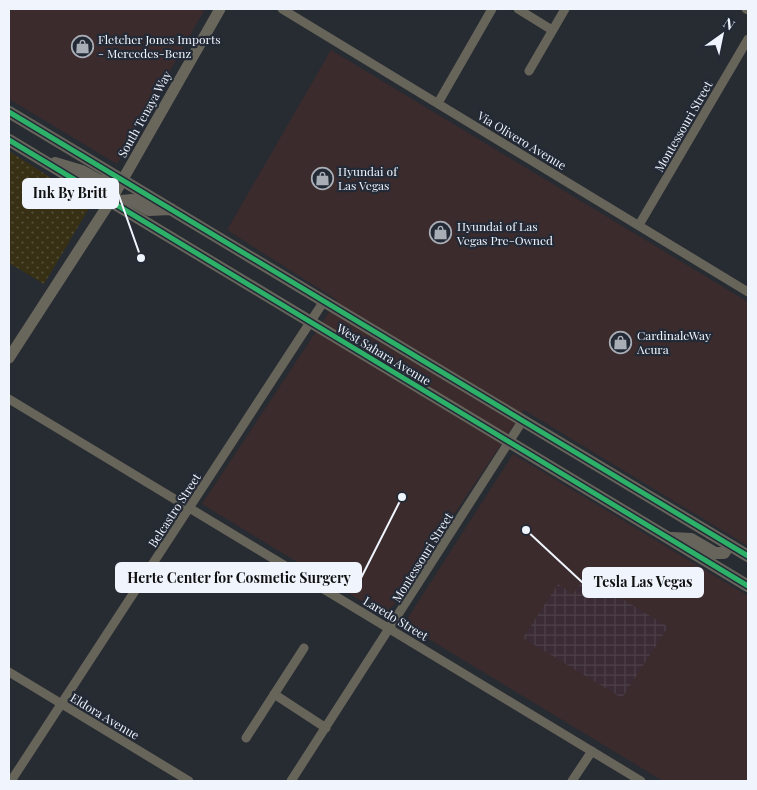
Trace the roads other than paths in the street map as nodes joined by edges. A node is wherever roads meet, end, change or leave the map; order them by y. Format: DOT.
graph roads {
  1 [pos="220,9"];
  2 [pos="282,9"];
  3 [pos="492,9"];
  4 [pos="518,9"];
  5 [pos="565,9"];
  6 [pos="552,30"];
  7 [pos="748,39"];
  8 [pos="529,71"];
  9 [pos="438,103"];
  10 [pos="9,112"];
  11 [pos="9,140"];
  12 [pos="40,159"];
  13 [pos="123,180"];
  14 [pos="110,202"];
  15 [pos="171,209"];
  16 [pos="639,225"];
  17 [pos="748,292"];
  18 [pos="324,302"];
  19 [pos="311,322"];
  20 [pos="9,358"];
  21 [pos="9,399"];
  22 [pos="522,420"];
  23 [pos="510,441"];
  24 [pos="190,509"];
  25 [pos="669,538"];
  26 [pos="729,545"];
  27 [pos="748,556"];
  28 [pos="748,586"];
  29 [pos="391,629"];
  30 [pos="304,648"];
  31 [pos="9,672"];
  32 [pos="274,694"];
  33 [pos="62,704"];
  34 [pos="326,728"];
  35 [pos="246,738"];
  36 [pos="592,751"];
  37 [pos="12,781"];
  38 [pos="189,781"];
  39 [pos="291,781"];
  40 [pos="572,781"];
  41 [pos="641,781"];
  1 -- 13 [label="street, South Tenaya Way"];
  2 -- 9 [label="street, Via Olivero Avenue"];
  3 -- 9 [label="street"];
  4 -- 6 [label="street"];
  5 -- 6 [label="street"];
  6 -- 8 [label="street"];
  7 -- 16 [label="street, Montessouri Street"];
  9 -- 16 [label="street, Via Olivero Avenue"];
  10 -- 13 [label="main road, West Sahara Avenue"];
  11 -- 12 [label="main road, West Sahara Avenue"];
  12 -- 13 [label="main road"];
  12 -- 14 [label="main road, West Sahara Avenue"];
  13 -- 14 [label="street, South Tenaya Way"];
  13 -- 15 [label="main road, West Sahara Avenue"];
  14 -- 15 [label="main road"];
  14 -- 19 [label="main road, West Sahara Avenue"];
  14 -- 20 [label="street, South Tenaya Way"];
  15 -- 18 [label="main road, West Sahara Avenue"];
  16 -- 17 [label="street, Via Olivero Avenue"];
  18 -- 19 [label="street, Belcastro Street"];
  18 -- 22 [label="main road, West Sahara Avenue"];
  19 -- 23 [label="main road, West Sahara Avenue"];
  19 -- 24 [label="street, Belcastro Street"];
  21 -- 24 [label="street, Laredo Street"];
  22 -- 23 [label="street, Montessouri Street"];
  22 -- 26 [label="main road, West Sahara Avenue"];
  23 -- 25 [label="main road, West Sahara Avenue"];
  23 -- 29 [label="street, Montessouri Street"];
  24 -- 29 [label="street, Laredo Street"];
  24 -- 33 [label="street, Belcastro Street"];
  25 -- 26 [label="main road"];
  25 -- 28 [label="main road, West Sahara Avenue"];
  26 -- 27 [label="main road, West Sahara Avenue"];
  29 -- 34 [label="street, Montessouri Street"];
  29 -- 36 [label="street, Laredo Street"];
  30 -- 32 [label="street"];
  31 -- 33 [label="street, Eldora Avenue"];
  32 -- 34 [label="street"];
  32 -- 35 [label="street"];
  33 -- 37 [label="street, Belcastro Street"];
  33 -- 38 [label="street, Eldora Avenue"];
  34 -- 39 [label="street, Montessouri Street"];
  36 -- 40 [label="street"];
  36 -- 41 [label="street, Laredo Street"];
}
